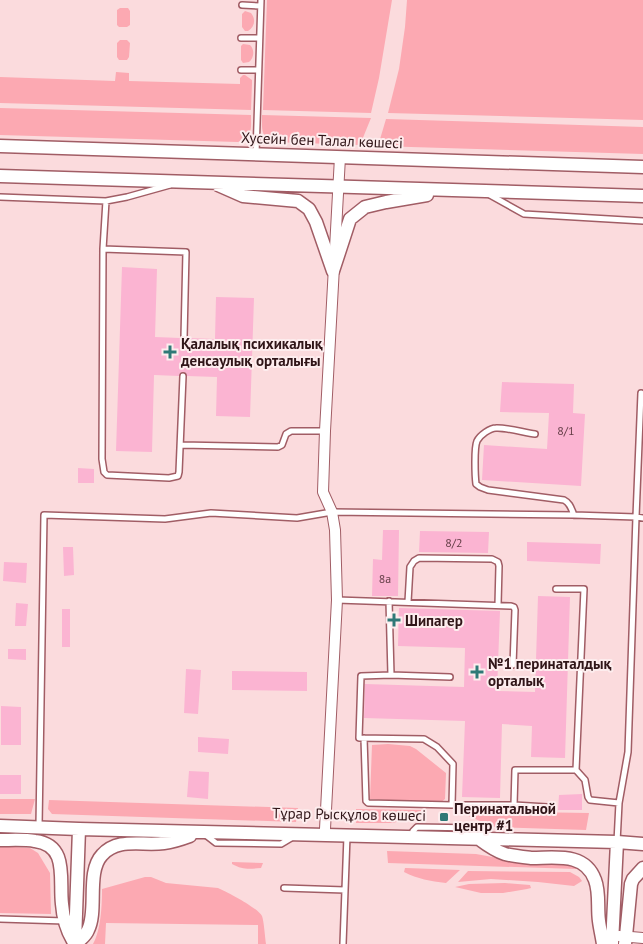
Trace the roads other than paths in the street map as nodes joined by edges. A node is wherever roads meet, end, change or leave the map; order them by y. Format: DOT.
graph roads {
  1 [pos="260,3"];
  2 [pos="242,5"];
  3 [pos="241,38"];
  4 [pos="259,38"];
  5 [pos="241,70"];
  6 [pos="258,70"];
  7 [pos="0,146"];
  8 [pos="256,154"];
  9 [pos="340,157"];
  10 [pos="643,167"];
  11 [pos="0,176"];
  12 [pos="186,181"];
  13 [pos="212,182"];
  14 [pos="338,186"];
  15 [pos="450,191"];
  16 [pos="483,192"];
  17 [pos="643,196"];
  18 [pos="0,197"];
  19 [pos="106,200"];
  20 [pos="643,221"];
  21 [pos="103,250"];
  22 [pos="333,271"];
  23 [pos="184,338"];
  24 [pos="183,376"];
  25 [pos="641,393"];
  26 [pos="325,431"];
  27 [pos="535,434"];
  28 [pos="181,445"];
  29 [pos="332,512"];
  30 [pos="574,515"];
  31 [pos="636,518"];
  32 [pos="643,518"];
  33 [pos="556,589"];
  34 [pos="337,600"];
  35 [pos="389,602"];
  36 [pos="408,602"];
  37 [pos="498,605"];
  38 [pos="513,665"];
  39 [pos="391,675"];
  40 [pos="450,677"];
  41 [pos="364,738"];
  42 [pos="576,770"];
  43 [pos="619,803"];
  44 [pos="452,805"];
  45 [pos="514,805"];
  46 [pos="547,807"];
  47 [pos="0,826"];
  48 [pos="39,828"];
  49 [pos="79,829"];
  50 [pos="325,829"];
  51 [pos="202,832"];
  52 [pos="347,836"];
  53 [pos="481,836"];
  54 [pos="0,840"];
  55 [pos="617,842"];
  56 [pos="643,844"];
  57 [pos="643,868"];
  58 [pos="284,888"];
  59 [pos="345,890"];
  60 [pos="0,919"];
  61 [pos="65,921"];
  62 [pos="643,938"];
  63 [pos="625,940"];
  64 [pos="609,941"];
  65 [pos="75,944"];
  66 [pos="343,944"];
  1 -- 2 [label="lane"];
  1 -- 4 [label="lane"];
  3 -- 4 [label="lane"];
  4 -- 6 [label="lane"];
  5 -- 6 [label="lane"];
  6 -- 8 [label="lane"];
  7 -- 8 [label="street, Хусейн бен Талал көшесі"];
  8 -- 9 [label="street, Хусейн бен Талал көшесі"];
  9 -- 10 [label="street, Хусейн бен Талал көшесі"];
  9 -- 14 [label="street"];
  11 -- 12 [label="street"];
  12 -- 13 [label="street"];
  12 -- 19 [label="lane"];
  13 -- 14 [label="street"];
  13 -- 22 [label="street"];
  14 -- 15 [label="street"];
  14 -- 22 [label="street"];
  15 -- 16 [label="street"];
  15 -- 22 [label="street"];
  16 -- 17 [label="street"];
  16 -- 20 [label="lane"];
  18 -- 19 [label="lane"];
  19 -- 21 [label="lane"];
  21 -- 23 [label="lane"];
  21 -- 28 [label="lane"];
  22 -- 26 [label="street"];
  24 -- 28 [label="lane"];
  25 -- 31 [label="lane"];
  26 -- 28 [label="lane"];
  26 -- 29 [label="street"];
  27 -- 30 [label="lane"];
  29 -- 30 [label="lane"];
  29 -- 34 [label="street"];
  29 -- 48 [label="lane"];
  30 -- 31 [label="lane"];
  31 -- 32 [label="lane"];
  31 -- 43 [label="lane"];
  33 -- 42 [label="lane"];
  34 -- 35 [label="lane"];
  34 -- 50 [label="street"];
  35 -- 36 [label="lane"];
  35 -- 39 [label="lane"];
  36 -- 37 [label="lane"];
  36 -- 37 [label="lane"];
  37 -- 38 [label="lane"];
  39 -- 40 [label="lane"];
  39 -- 41 [label="lane"];
  41 -- 44 [label="lane"];
  41 -- 44 [label="lane"];
  42 -- 43 [label="lane"];
  42 -- 45 [label="lane"];
  43 -- 55 [label="lane"];
  44 -- 45 [label="lane"];
  45 -- 46 [label="lane"];
  47 -- 48 [label="street, Тұрар Рысқұлов көшесі"];
  48 -- 49 [label="street, Тұрар Рысқұлов көшесі"];
  49 -- 50 [label="street, Тұрар Рысқұлов көшесі"];
  49 -- 51 [label="street, Тұрар Рысқұлов көшесі"];
  49 -- 65 [label="street"];
  50 -- 53 [label="street, Тұрар Рысқұлов көшесі"];
  51 -- 52 [label="street, Тұрар Рысқұлов көшесі"];
  51 -- 65 [label="street"];
  52 -- 53 [label="street, Тұрар Рысқұлов көшесі"];
  52 -- 59 [label="lane"];
  53 -- 55 [label="street, Тұрар Рысқұлов көшесі"];
  53 -- 64 [label="street"];
  54 -- 61 [label="street"];
  55 -- 56 [label="street, Тұрар Рысқұлов көшесі"];
  55 -- 64 [label="street"];
  57 -- 63 [label="street"];
  58 -- 59 [label="lane"];
  59 -- 66 [label="lane"];
  60 -- 61 [label="lane"];
  61 -- 65 [label="street"];
  62 -- 63 [label="street"];
  63 -- 64 [label="street"];
}
